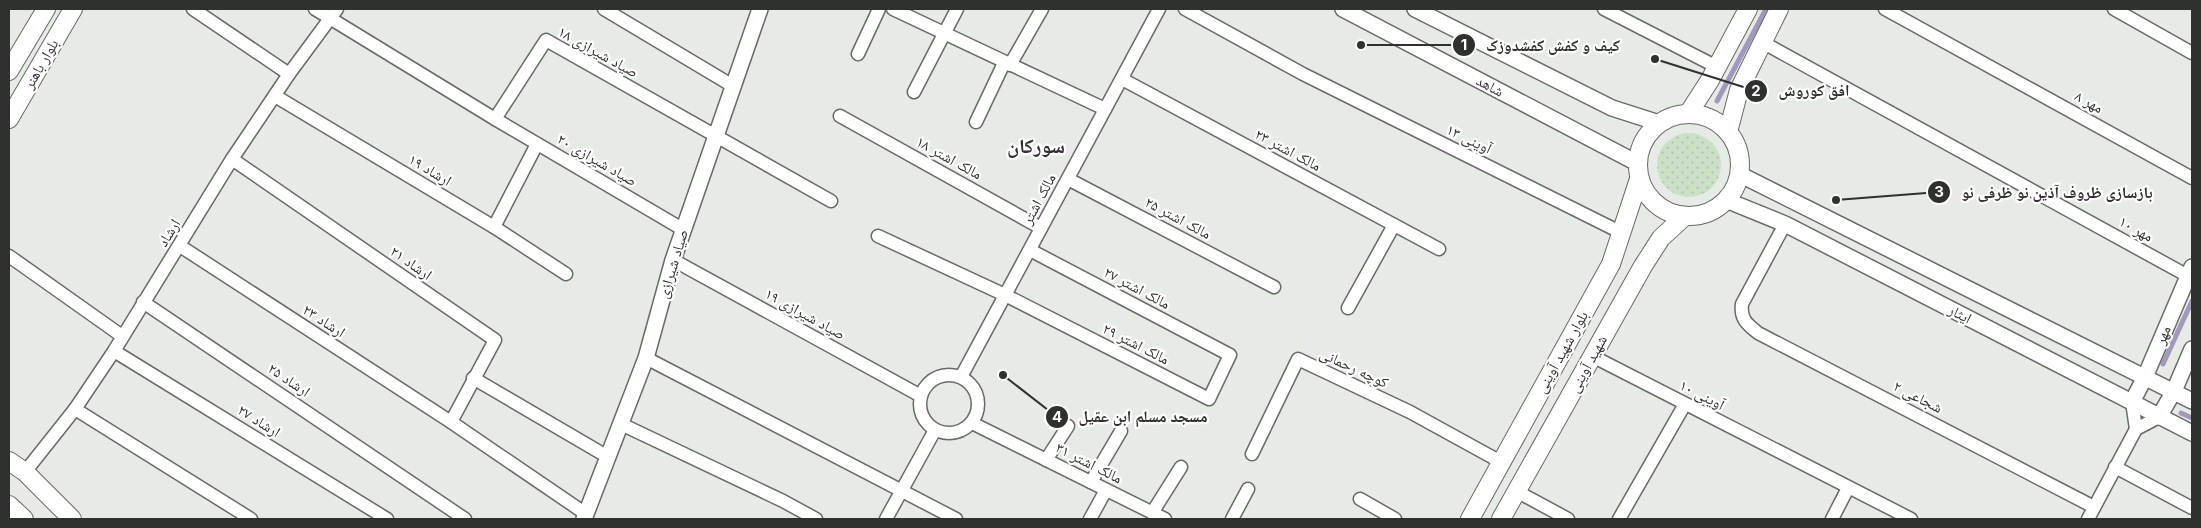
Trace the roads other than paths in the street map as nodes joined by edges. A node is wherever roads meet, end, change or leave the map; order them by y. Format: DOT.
graph roads {
  1 [pos="46,9"];
  2 [pos="73,9"];
  3 [pos="193,9"];
  4 [pos="316,9"];
  5 [pos="604,9"];
  6 [pos="760,9"];
  7 [pos="879,9"];
  8 [pos="893,9"];
  9 [pos="957,9"];
  10 [pos="1042,9"];
  11 [pos="1159,9"];
  12 [pos="1184,9"];
  13 [pos="1343,9"];
  14 [pos="1416,9"];
  15 [pos="1604,9"];
  16 [pos="1748,9"];
  17 [pos="1779,9"];
  18 [pos="1885,9"];
  19 [pos="2114,9"];
  20 [pos="334,14"];
  21 [pos="944,33"];
  22 [pos="1762,42"];
  23 [pos="2192,53"];
  24 [pos="858,54"];
  25 [pos="1007,64"];
  26 [pos="1717,67"];
  27 [pos="9,71"];
  28 [pos="289,74"];
  29 [pos="1122,79"];
  30 [pos="733,86"];
  31 [pos="914,92"];
  32 [pos="275,96"];
  33 [pos="1105,109"];
  34 [pos="1688,114"];
  35 [pos="840,116"];
  36 [pos="9,119"];
  37 [pos="495,119"];
  38 [pos="976,122"];
  39 [pos="1659,123"];
  40 [pos="1728,132"];
  41 [pos="716,137"];
  42 [pos="537,144"];
  43 [pos="232,160"];
  44 [pos="1638,171"];
  45 [pos="1739,174"];
  46 [pos="2192,178"];
  47 [pos="1068,179"];
  48 [pos="1726,200"];
  49 [pos="831,201"];
  50 [pos="1685,216"];
  51 [pos="1785,224"];
  52 [pos="1394,225"];
  53 [pos="494,227"];
  54 [pos="1042,228"];
  55 [pos="684,230"];
  56 [pos="1622,232"];
  57 [pos="878,236"];
  58 [pos="180,246"];
  59 [pos="1439,249"];
  60 [pos="1030,250"];
  61 [pos="9,256"];
  62 [pos="673,260"];
  63 [pos="2190,271"];
  64 [pos="566,274"];
  65 [pos="1274,287"];
  66 [pos="1005,295"];
  67 [pos="143,302"];
  68 [pos="1348,308"];
  69 [pos="122,336"];
  70 [pos="2192,349"];
  71 [pos="114,351"];
  72 [pos="1230,355"];
  73 [pos="1592,356"];
  74 [pos="646,358"];
  75 [pos="961,377"];
  76 [pos="2145,377"];
  77 [pos="473,378"];
  78 [pos="2174,392"];
  79 [pos="921,396"];
  80 [pos="2192,401"];
  81 [pos="2132,402"];
  82 [pos="1686,404"];
  83 [pos="75,409"];
  84 [pos="2158,417"];
  85 [pos="451,422"];
  86 [pos="972,423"];
  87 [pos="620,424"];
  88 [pos="1068,426"];
  89 [pos="2136,428"];
  90 [pos="935,430"];
  91 [pos="1121,431"];
  92 [pos="2192,433"];
  93 [pos="1252,454"];
  94 [pos="608,457"];
  95 [pos="1046,460"];
  96 [pos="9,461"];
  97 [pos="1502,462"];
  98 [pos="1181,467"];
  99 [pos="2116,467"];
  100 [pos="25,472"];
  101 [pos="1091,482"];
  102 [pos="1848,488"];
  103 [pos="1248,489"];
  104 [pos="902,490"];
  105 [pos="1106,490"];
  106 [pos="1516,491"];
  107 [pos="1360,499"];
  108 [pos="9,505"];
  109 [pos="2094,508"];
  110 [pos="2192,508"];
  111 [pos="1152,512"];
  112 [pos="585,517"];
  113 [pos="1903,517"];
  114 [pos="24,519"];
  115 [pos="72,519"];
  116 [pos="251,519"];
  117 [pos="387,519"];
  118 [pos="465,519"];
  119 [pos="816,519"];
  120 [pos="886,519"];
  121 [pos="956,519"];
  122 [pos="1090,519"];
  123 [pos="1165,519"];
  124 [pos="1232,519"];
  125 [pos="1395,519"];
  126 [pos="1470,519"];
  127 [pos="1501,519"];
  128 [pos="1568,519"];
  129 [pos="1620,519"];
  130 [pos="1832,519"];
  131 [pos="2088,519"];
  1 -- 27 [label="main road, بلوار باهنر"];
  2 -- 36 [label="main road, بلوار باهنر"];
  3 -- 28 [label="street"];
  4 -- 20 [label="street, صیاد شیرازی ۲۰"];
  5 -- 30 [label="street"];
  6 -- 30 [label="street, صیاد شیرازی"];
  7 -- 24 [label="street"];
  8 -- 21 [label="street"];
  9 -- 21 [label="street"];
  10 -- 25 [label="street"];
  11 -- 29 [label="street, مالک اشتر"];
  12 -- 56 [label="street, آوینی ۱۳"];
  13 -- 44 [label="street, شاهد"];
  14 -- 39 [label="street"];
  15 -- 26 [label="street"];
  16 -- 26 [label="main road"];
  17 -- 22 [label="main road"];
  18 -- 46 [label="street, مهر ۸"];
  19 -- 23 [label="street"];
  20 -- 28 [label="street, ارشاد"];
  20 -- 37 [label="street, صیاد شیرازی ۲۰"];
  21 -- 25 [label="street"];
  21 -- 31 [label="street"];
  22 -- 40 [label="main road"];
  22 -- 63 [label="street, مهر ۱۰"];
  25 -- 33 [label="street"];
  25 -- 38 [label="street"];
  26 -- 34 [label="main road"];
  28 -- 32 [label="street, ارشاد"];
  29 -- 33 [label="street, مالک اشتر"];
  29 -- 52 [label="street, مالک اشتر ۲۳"];
  30 -- 41 [label="street, صیاد شیرازی"];
  32 -- 43 [label="street, ارشاد"];
  32 -- 53 [label="street, ارشاد ۱۹"];
  33 -- 47 [label="street, مالک اشتر"];
  34 -- 39 [label="main road"];
  34 -- 40 [label="main road"];
  35 -- 54 [label="street, مالک اشتر ۱۸"];
  37 -- 41 [label="street, صیاد شیرازی ۱۸"];
  37 -- 42 [label="street, صیاد شیرازی ۲۰"];
  39 -- 44 [label="main road"];
  40 -- 45 [label="main road"];
  41 -- 49 [label="street"];
  41 -- 55 [label="street, صیاد شیرازی"];
  42 -- 53 [label="street"];
  42 -- 55 [label="street, صیاد شیرازی ۲۰"];
  43 -- 58 [label="street, ارشاد"];
  43 -- 77 [label="street, ارشاد ۲۱"];
  44 -- 50 [label="main road"];
  44 -- 56 [label="main road, بلوار شهید آوینی"];
  45 -- 48 [label="main road"];
  45 -- 76 [label="street, ایثار"];
  47 -- 54 [label="street, مالک اشتر"];
  47 -- 65 [label="street, مالک اشتر ۲۵"];
  48 -- 50 [label="main road"];
  48 -- 51 [label="street, ایثار"];
  50 -- 73 [label="main road, شهید آوینی"];
  51 -- 81 [label="street, ایثار"];
  51 -- 109 [label="street, شجاعی ۲"];
  52 -- 59 [label="street, مالک اشتر ۲۳"];
  52 -- 68 [label="street"];
  53 -- 64 [label="street, ارشاد ۱۹"];
  54 -- 60 [label="street, مالک اشتر"];
  55 -- 62 [label="street, صیاد شیرازی"];
  56 -- 97 [label="main road, بلوار شهید آوینی"];
  57 -- 66 [label="street"];
  58 -- 67 [label="street, ارشاد"];
  58 -- 85 [label="street, ارشاد ۲۳"];
  60 -- 66 [label="street, مالک اشتر"];
  60 -- 72 [label="street, مالک اشتر ۲۷"];
  61 -- 69 [label="street"];
  62 -- 74 [label="street, صیاد شیرازی"];
  62 -- 79 [label="street, صیاد شیرازی ۱۹"];
  63 -- 76 [label="street, مهر"];
  66 -- 72 [label="street, مالک اشتر ۲۹"];
  66 -- 75 [label="street, مالک اشتر"];
  67 -- 69 [label="street, ارشاد"];
  67 -- 118 [label="street, ارشاد ۲۵"];
  69 -- 71 [label="street, ارشاد"];
  70 -- 78 [label="street"];
  71 -- 83 [label="street, ارشاد"];
  71 -- 117 [label="street, ارشاد ۲۷"];
  73 -- 82 [label="street, ۱۰ آوینی"];
  73 -- 106 [label="main road, شهید آوینی"];
  74 -- 87 [label="street, صیاد شیرازی"];
  74 -- 104 [label="street"];
  75 -- 79 [label="street"];
  75 -- 86 [label="street"];
  76 -- 78 [label="street, ایثار"];
  76 -- 81 [label="street, مهر"];
  77 -- 85 [label="street, ارشاد ۲۱"];
  77 -- 94 [label="street"];
  78 -- 80 [label="street, ایثار"];
  78 -- 84 [label="street"];
  79 -- 90 [label="street"];
  81 -- 84 [label="street, ایثار"];
  81 -- 89 [label="street"];
  82 -- 102 [label="street, ۱۰ آوینی"];
  82 -- 129 [label="street"];
  83 -- 100 [label="street, ارشاد"];
  83 -- 116 [label="street"];
  84 -- 89 [label="street"];
  84 -- 92 [label="street, ایثار"];
  85 -- 112 [label="street, ارشاد ۲۳"];
  86 -- 90 [label="street"];
  86 -- 95 [label="street, مالک اشتر ۳۱"];
  87 -- 94 [label="street, صیاد شیرازی"];
  87 -- 119 [label="street"];
  88 -- 95 [label="street"];
  89 -- 99 [label="street"];
  90 -- 104 [label="street"];
  91 -- 101 [label="street"];
  93 -- 97 [label="street, کوچه رحمانی"];
  94 -- 112 [label="street, صیاد شیرازی"];
  95 -- 101 [label="street, مالک اشتر ۳۱"];
  96 -- 100 [label="main road"];
  97 -- 126 [label="main road, بلوار شهید آوینی"];
  98 -- 111 [label="street"];
  99 -- 109 [label="street"];
  99 -- 110 [label="street"];
  100 -- 115 [label="main road"];
  101 -- 105 [label="street, مالک اشتر ۳۱"];
  102 -- 113 [label="street, ۱۰ آوینی"];
  102 -- 130 [label="street"];
  103 -- 124 [label="street"];
  104 -- 120 [label="street"];
  104 -- 121 [label="street"];
  105 -- 111 [label="street, مالک اشتر ۳۱"];
  105 -- 122 [label="street"];
  106 -- 127 [label="main road, شهید آوینی"];
  106 -- 128 [label="street"];
  107 -- 125 [label="street"];
  108 -- 114 [label="main road"];
  109 -- 131 [label="street"];
  111 -- 123 [label="street, مالک اشتر ۳۱"];
}
